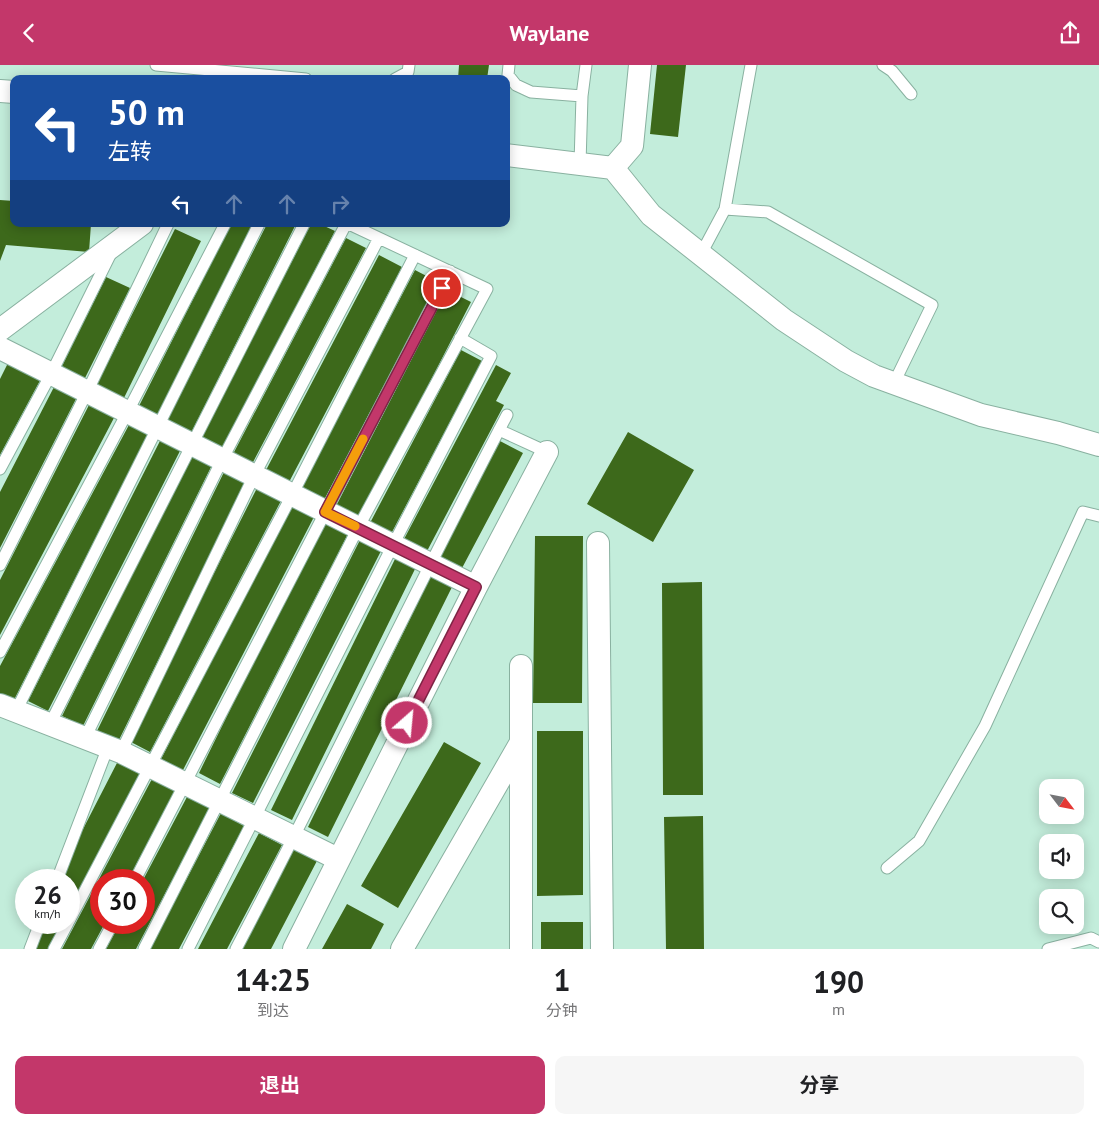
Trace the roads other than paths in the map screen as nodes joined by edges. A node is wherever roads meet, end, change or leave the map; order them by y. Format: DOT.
graph roads {
  1 [pos="156,65"];
  2 [pos="409,65"];
  3 [pos="586,65"];
  4 [pos="640,65"];
  5 [pos="751,65"];
  6 [pos="883,65"];
  7 [pos="263,75"];
  8 [pos="404,75"];
  9 [pos="510,78"];
  10 [pos="911,94"];
  11 [pos="582,96"];
  12 [pos="510,155"];
  13 [pos="580,164"];
  14 [pos="613,168"];
  15 [pos="725,209"];
  16 [pos="138,227"];
  17 [pos="167,227"];
  18 [pos="223,227"];
  19 [pos="257,227"];
  20 [pos="302,227"];
  21 [pos="344,227"];
  22 [pos="355,227"];
  23 [pos="379,238"];
  24 [pos="115,244"];
  25 [pos="701,254"];
  26 [pos="415,255"];
  27 [pos="450,271"];
  28 [pos="0,330"];
  29 [pos="460,338"];
  30 [pos="0,349"];
  31 [pos="51,374"];
  32 [pos="894,383"];
  33 [pos="88,392"];
  34 [pos="127,413"];
  35 [pos="507,415"];
  36 [pos="157,427"];
  37 [pos="498,430"];
  38 [pos="191,445"];
  39 [pos="1099,445"];
  40 [pos="547,452"];
  41 [pos="222,460"];
  42 [pos="0,469"];
  43 [pos="254,476"];
  44 [pos="292,495"];
  45 [pos="325,512"];
  46 [pos="1099,517"];
  47 [pos="358,528"];
  48 [pos="598,543"];
  49 [pos="393,545"];
  50 [pos="429,564"];
  51 [pos="0,565"];
  52 [pos="476,587"];
  53 [pos="0,651"];
  54 [pos="521,666"];
  55 [pos="8,708"];
  56 [pos="50,724"];
  57 [pos="85,738"];
  58 [pos="521,742"];
  59 [pos="114,750"];
  60 [pos="150,766"];
  61 [pos="185,784"];
  62 [pos="220,801"];
  63 [pos="255,818"];
  64 [pos="294,838"];
  65 [pos="338,859"];
  66 [pos="887,868"];
  67 [pos="61,869"];
  68 [pos="141,869"];
  69 [pos="80,899"];
  70 [pos="36,934"];
  71 [pos="62,934"];
  72 [pos="107,934"];
  73 [pos="1093,943"];
  74 [pos="30,949"];
  75 [pos="54,949"];
  76 [pos="99,949"];
  77 [pos="144,949"];
  78 [pos="188,949"];
  79 [pos="236,949"];
  80 [pos="294,949"];
  81 [pos="402,949"];
  82 [pos="521,949"];
  83 [pos="602,949"];
  84 [pos="1048,949"];
  1 -- 7 [label="lane"];
  2 -- 8 [label="lane"];
  3 -- 11 [label="lane"];
  4 -- 14 [label="street"];
  5 -- 15 [label="lane"];
  6 -- 10 [label="lane"];
  9 -- 11 [label="lane"];
  11 -- 13 [label="lane"];
  12 -- 13 [label="street"];
  13 -- 14 [label="street"];
  14 -- 25 [label="street"];
  15 -- 25 [label="lane"];
  15 -- 32 [label="lane"];
  16 -- 24 [label="street"];
  17 -- 33 [label="lane"];
  18 -- 34 [label="lane"];
  19 -- 36 [label="lane"];
  20 -- 38 [label="lane"];
  21 -- 41 [label="lane"];
  22 -- 23 [label="lane"];
  23 -- 26 [label="lane"];
  23 -- 43 [label="lane"];
  24 -- 28 [label="street"];
  24 -- 31 [label="lane"];
  25 -- 32 [label="street"];
  26 -- 27 [label="lane"];
  26 -- 44 [label="lane"];
  27 -- 29 [label="lane"];
  27 -- 45 [label="lane"];
  29 -- 47 [label="lane"];
  29 -- 49 [label="lane"];
  30 -- 31 [label="street"];
  31 -- 33 [label="street"];
  31 -- 42 [label="lane"];
  32 -- 39 [label="street"];
  33 -- 34 [label="street"];
  33 -- 51 [label="lane"];
  34 -- 36 [label="street"];
  34 -- 53 [label="lane"];
  35 -- 37 [label="lane"];
  36 -- 38 [label="street"];
  36 -- 55 [label="lane"];
  37 -- 40 [label="lane"];
  37 -- 50 [label="lane"];
  38 -- 41 [label="street"];
  38 -- 56 [label="lane"];
  40 -- 52 [label="street"];
  41 -- 43 [label="street"];
  41 -- 57 [label="lane"];
  43 -- 44 [label="street"];
  43 -- 59 [label="lane"];
  44 -- 45 [label="street"];
  44 -- 60 [label="lane"];
  45 -- 47 [label="street"];
  45 -- 61 [label="lane"];
  46 -- 66 [label="lane"];
  47 -- 49 [label="street"];
  47 -- 62 [label="lane"];
  48 -- 83 [label="street"];
  49 -- 50 [label="street"];
  49 -- 63 [label="lane"];
  50 -- 52 [label="street"];
  50 -- 64 [label="lane"];
  52 -- 65 [label="street"];
  54 -- 58 [label="street"];
  55 -- 56 [label="street"];
  56 -- 57 [label="street"];
  57 -- 59 [label="street"];
  58 -- 81 [label="street"];
  58 -- 82 [label="street"];
  59 -- 60 [label="street"];
  59 -- 67 [label="lane"];
  60 -- 61 [label="street"];
  60 -- 69 [label="lane"];
  61 -- 62 [label="street"];
  61 -- 68 [label="lane"];
  62 -- 63 [label="street"];
  62 -- 77 [label="lane"];
  63 -- 64 [label="street"];
  63 -- 78 [label="lane"];
  64 -- 65 [label="street"];
  64 -- 79 [label="lane"];
  65 -- 80 [label="street"];
  70 -- 74 [label="lane"];
  71 -- 75 [label="lane"];
  72 -- 76 [label="lane"];
  73 -- 84 [label="lane"];
}
